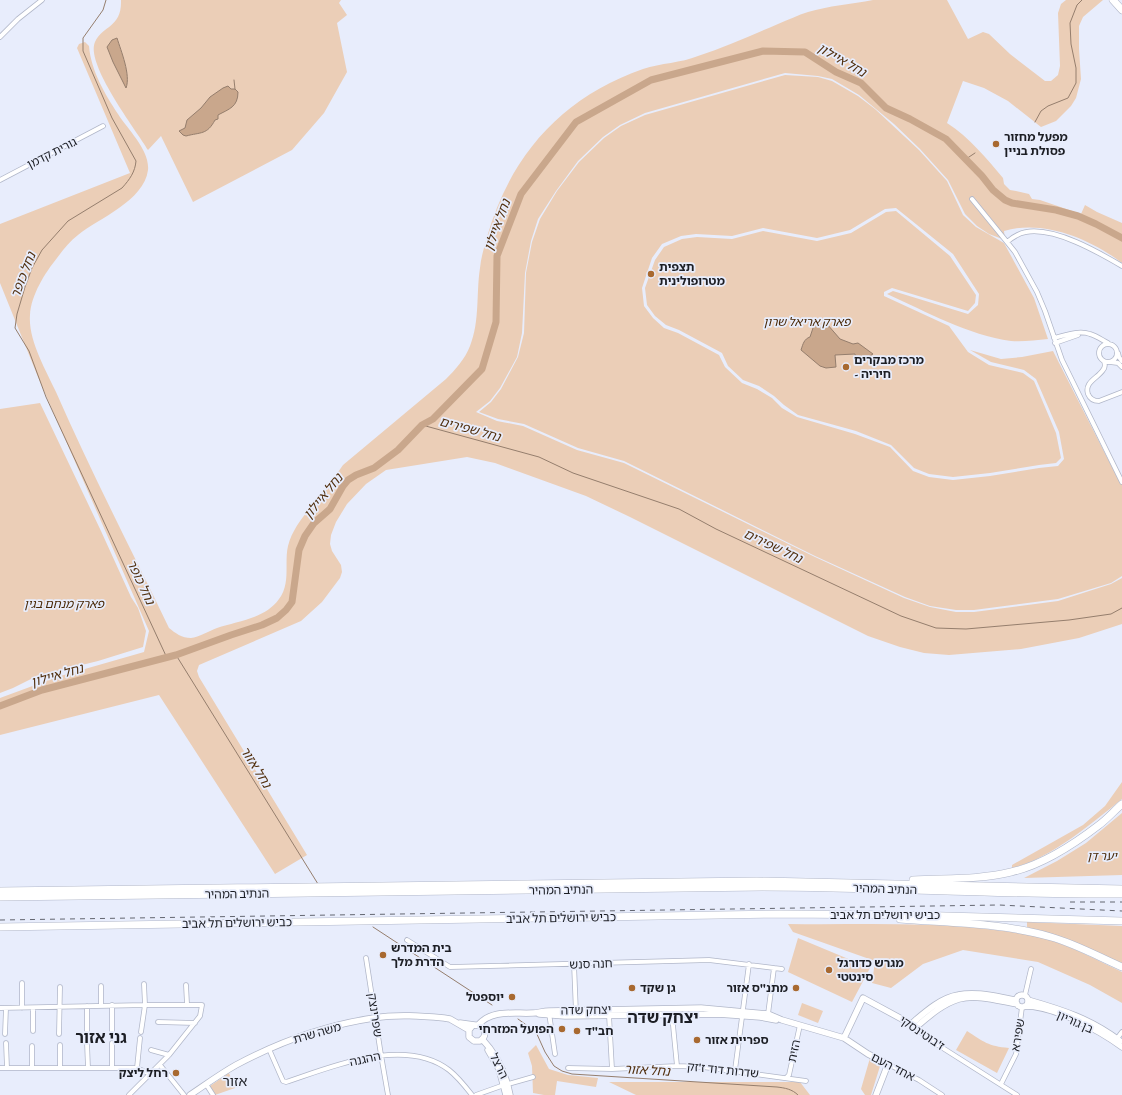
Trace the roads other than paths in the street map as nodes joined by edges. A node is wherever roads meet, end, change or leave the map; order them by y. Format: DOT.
graph roads {
  1 [pos="42,0"];
  2 [pos="1113,0"];
  3 [pos="1122,10"];
  4 [pos="0,37"];
  5 [pos="103,126"];
  6 [pos="0,180"];
  7 [pos="972,199"];
  8 [pos="1007,242"];
  9 [pos="1122,266"];
  10 [pos="1088,334"];
  11 [pos="1055,340"];
  12 [pos="1108,343"];
  13 [pos="1099,351"];
  14 [pos="1118,353"];
  15 [pos="1104,361"];
  16 [pos="1122,361"];
  17 [pos="1110,362"];
  18 [pos="1122,367"];
  19 [pos="1122,392"];
  20 [pos="1122,482"];
  21 [pos="1122,804"];
  22 [pos="838,882"];
  23 [pos="1122,885"];
  24 [pos="1080,889"];
  25 [pos="1122,889"];
  26 [pos="0,891"];
  27 [pos="1122,894"];
  28 [pos="0,897"];
  29 [pos="850,915"];
  30 [pos="1122,921"];
  31 [pos="0,927"];
  32 [pos="407,940"];
  33 [pos="366,958"];
  34 [pos="574,964"];
  35 [pos="749,964"];
  36 [pos="774,968"];
  37 [pos="1122,968"];
  38 [pos="782,969"];
  39 [pos="1031,969"];
  40 [pos="22,983"];
  41 [pos="144,984"];
  42 [pos="186,985"];
  43 [pos="101,986"];
  44 [pos="60,987"];
  45 [pos="1026,997"];
  46 [pos="145,1004"];
  47 [pos="187,1004"];
  48 [pos="1020,1004"];
  49 [pos="112,1005"];
  50 [pos="87,1006"];
  51 [pos="101,1006"];
  52 [pos="59,1007"];
  53 [pos="0,1008"];
  54 [pos="6,1008"];
  55 [pos="22,1008"];
  56 [pos="33,1008"];
  57 [pos="549,1013"];
  58 [pos="576,1013"];
  59 [pos="743,1014"];
  60 [pos="768,1014"];
  61 [pos="609,1015"];
  62 [pos="672,1015"];
  63 [pos="375,1018"];
  64 [pos="782,1020"];
  65 [pos="158,1022"];
  66 [pos="195,1023"];
  67 [pos="800,1024"];
  68 [pos="913,1026"];
  69 [pos="476,1027"];
  70 [pos="33,1031"];
  71 [pos="87,1032"];
  72 [pos="112,1032"];
  73 [pos="141,1032"];
  74 [pos="1122,1032"];
  75 [pos="5,1034"];
  76 [pos="59,1034"];
  77 [pos="140,1038"];
  78 [pos="844,1038"];
  79 [pos="481,1040"];
  80 [pos="1118,1041"];
  81 [pos="6,1043"];
  82 [pos="87,1043"];
  83 [pos="112,1043"];
  84 [pos="60,1045"];
  85 [pos="32,1046"];
  86 [pos="1122,1047"];
  87 [pos="269,1049"];
  88 [pos="151,1050"];
  89 [pos="555,1054"];
  90 [pos="169,1055"];
  91 [pos="380,1055"];
  92 [pos="888,1064"];
  93 [pos="160,1065"];
  94 [pos="677,1066"];
  95 [pos="0,1068"];
  96 [pos="7,1068"];
  97 [pos="32,1068"];
  98 [pos="60,1068"];
  99 [pos="88,1068"];
  100 [pos="112,1068"];
  101 [pos="137,1068"];
  102 [pos="568,1068"];
  103 [pos="612,1069"];
  104 [pos="735,1070"];
  105 [pos="150,1074"];
  106 [pos="533,1077"];
  107 [pos="788,1077"];
  108 [pos="806,1081"];
  109 [pos="206,1084"];
  110 [pos="1001,1084"];
  111 [pos="506,1085"];
  112 [pos="129,1095"];
  113 [pos="184,1095"];
  114 [pos="190,1095"];
  115 [pos="212,1095"];
  116 [pos="388,1095"];
  117 [pos="472,1095"];
  118 [pos="476,1095"];
  119 [pos="506,1095"];
  120 [pos="510,1095"];
  121 [pos="876,1095"];
  122 [pos="942,1095"];
  123 [pos="1017,1095"];
  1 -- 4 [label="street"];
  2 -- 3 [label="highway"];
  5 -- 6 [label="street, גורית קדמן"];
  7 -- 8 [label="street"];
  8 -- 9 [label="street"];
  8 -- 11 [label="street"];
  10 -- 11 [label="street"];
  10 -- 12 [label="street"];
  10 -- 13 [label="street"];
  11 -- 20 [label="street"];
  12 -- 13 [label="street"];
  12 -- 14 [label="street"];
  13 -- 15 [label="street"];
  14 -- 16 [label="street"];
  14 -- 17 [label="street"];
  15 -- 17 [label="street"];
  15 -- 19 [label="street"];
  17 -- 18 [label="street"];
  21 -- 22 [label="highway"];
  22 -- 24 [label="highway"];
  22 -- 26 [label="highway"];
  23 -- 24 [label="highway"];
  24 -- 25 [label="highway"];
  27 -- 28 [label="highway, הנתיב המהיר"];
  29 -- 30 [label="highway, כביש ירושלים תל אביב"];
  29 -- 31 [label="highway, כביש ירושלים תל אביב"];
  29 -- 37 [label="highway"];
  32 -- 34 [label="street, חנה סנש"];
  33 -- 63 [label="street, שפרינצק"];
  34 -- 35 [label="street, חנה סנש"];
  34 -- 58 [label="street"];
  35 -- 36 [label="street, חנה סנש"];
  35 -- 59 [label="street"];
  36 -- 38 [label="street, חנה סנש"];
  36 -- 60 [label="street"];
  39 -- 45 [label="street"];
  40 -- 55 [label="street"];
  41 -- 46 [label="street"];
  42 -- 47 [label="street"];
  43 -- 51 [label="street"];
  44 -- 52 [label="street"];
  45 -- 48 [label="street"];
  45 -- 48 [label="street"];
  45 -- 80 [label="street, בן גוריון"];
  46 -- 47 [label="street"];
  46 -- 49 [label="street"];
  46 -- 73 [label="street"];
  47 -- 66 [label="street"];
  48 -- 68 [label="street, בן גוריון"];
  48 -- 80 [label="street, בן גוריון"];
  48 -- 110 [label="street, שפירא"];
  49 -- 51 [label="street"];
  49 -- 72 [label="street"];
  50 -- 51 [label="street"];
  50 -- 52 [label="street"];
  50 -- 71 [label="street"];
  52 -- 56 [label="street"];
  52 -- 76 [label="street"];
  53 -- 54 [label="street"];
  54 -- 55 [label="street"];
  54 -- 75 [label="street"];
  55 -- 56 [label="street"];
  56 -- 70 [label="street"];
  57 -- 58 [label="street, יצחק שדה"];
  57 -- 69 [label="street, יצחק שדה"];
  57 -- 89 [label="street"];
  58 -- 59 [label="street, יצחק שדה"];
  58 -- 61 [label="street, יצחק שדה"];
  59 -- 60 [label="street, יצחק שדה"];
  59 -- 62 [label="street, יצחק שדה"];
  59 -- 64 [label="street, יצחק שדה"];
  59 -- 104 [label="street"];
  60 -- 64 [label="street, יצחק שדה"];
  61 -- 62 [label="street, יצחק שדה"];
  61 -- 103 [label="street"];
  62 -- 94 [label="street"];
  63 -- 69 [label="street, משה שרת"];
  63 -- 87 [label="street, משה שרת"];
  63 -- 91 [label="street, שפרינצק"];
  64 -- 67 [label="street, יצחק שדה"];
  65 -- 66 [label="street"];
  66 -- 90 [label="street"];
  67 -- 78 [label="street, יצחק שדה"];
  67 -- 107 [label="street, הזית"];
  68 -- 78 [label="street, ז'בוטינסקי"];
  68 -- 110 [label="street, ז'בוטינסקי"];
  69 -- 79 [label="street"];
  69 -- 79 [label="street, הרצל"];
  74 -- 80 [label="street"];
  77 -- 101 [label="street"];
  78 -- 92 [label="street, אחד העם"];
  79 -- 111 [label="street, הרצל"];
  80 -- 86 [label="street, בן גוריון"];
  81 -- 96 [label="street"];
  82 -- 99 [label="street"];
  83 -- 100 [label="street"];
  84 -- 98 [label="street"];
  85 -- 97 [label="street"];
  87 -- 91 [label="street, ההגנה"];
  87 -- 109 [label="street, משה שרת"];
  88 -- 90 [label="street"];
  90 -- 93 [label="street"];
  91 -- 116 [label="street, שפרינצק"];
  91 -- 117 [label="street, ההגנה"];
  92 -- 121 [label="street"];
  92 -- 122 [label="street, אחד העם"];
  93 -- 105 [label="street"];
  93 -- 113 [label="street"];
  94 -- 103 [label="street, שדרות דוד ז'זק"];
  94 -- 104 [label="street, שדרות דוד ז'זק"];
  95 -- 96 [label="street"];
  96 -- 97 [label="street"];
  97 -- 98 [label="street"];
  98 -- 99 [label="street"];
  99 -- 100 [label="street"];
  100 -- 101 [label="street"];
  101 -- 105 [label="street"];
  102 -- 103 [label="street, שדרות דוד ז'זק"];
  104 -- 107 [label="street, שדרות דוד ז'זק"];
  105 -- 112 [label="street"];
  106 -- 111 [label="street"];
  107 -- 108 [label="street, שדרות דוד ז'זק"];
  109 -- 114 [label="street, משה שרת"];
  109 -- 115 [label="street"];
  110 -- 123 [label="street, ז'בוטינסקי"];
  111 -- 118 [label="street"];
  111 -- 119 [label="street, הרצל"];
  111 -- 120 [label="street, הרצל"];
}
